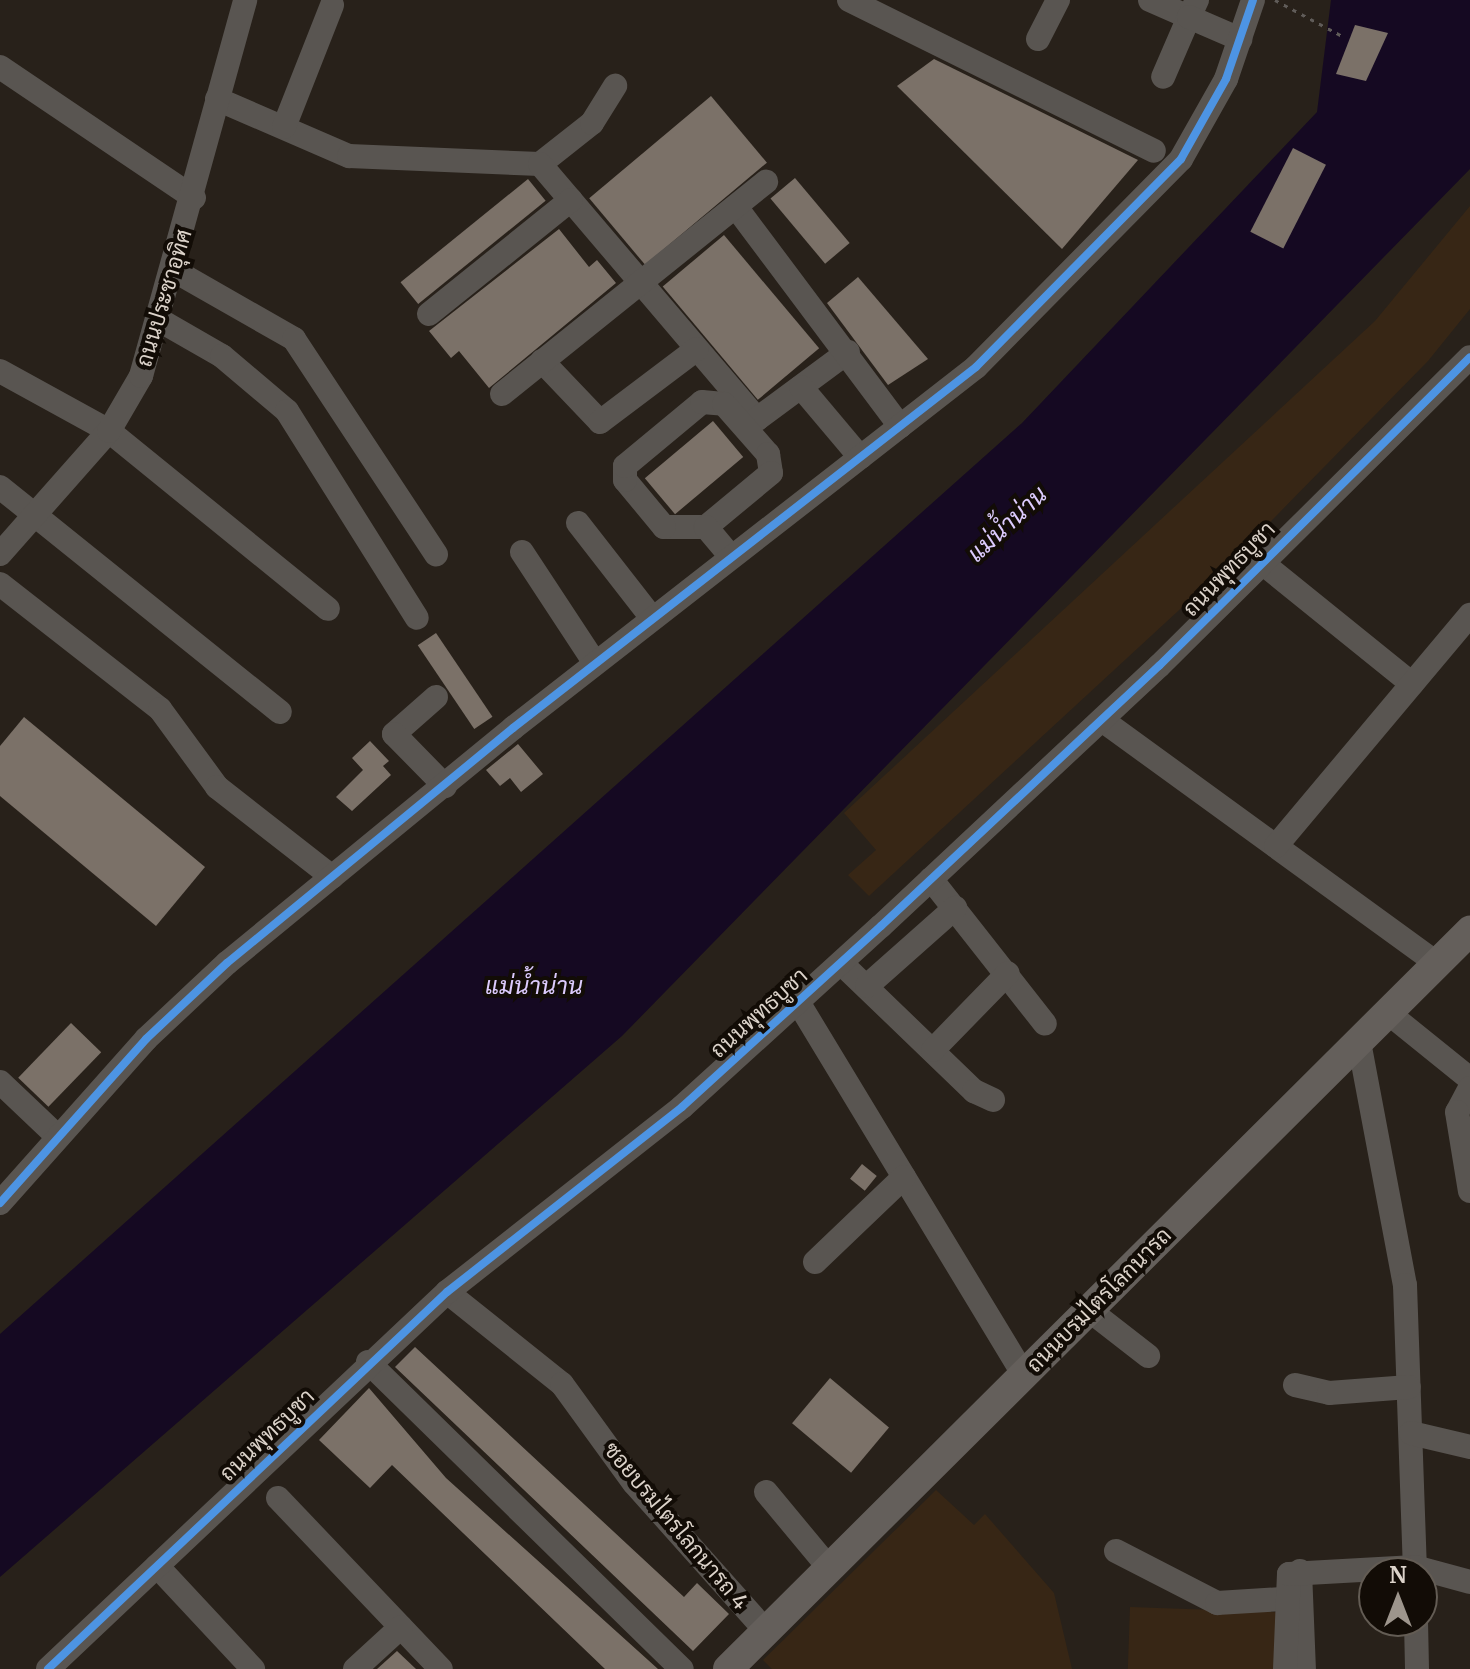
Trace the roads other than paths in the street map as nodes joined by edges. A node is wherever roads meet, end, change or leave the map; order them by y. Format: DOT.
graph roads {
  1 [pos="245,0"];
  2 [pos="849,0"];
  3 [pos="1058,0"];
  4 [pos="1150,0"];
  5 [pos="1253,0"];
  6 [pos="332,5"];
  7 [pos="887,7"];
  8 [pos="1193,8"];
  9 [pos="1038,39"];
  10 [pos="1240,39"];
  11 [pos="0,67"];
  12 [pos="1163,77"];
  13 [pos="615,86"];
  14 [pos="217,99"];
  15 [pos="284,127"];
  16 [pos="1154,151"];
  17 [pos="540,164"];
  18 [pos="766,182"];
  19 [pos="194,198"];
  20 [pos="571,200"];
  21 [pos="736,207"];
  22 [pos="175,271"];
  23 [pos="641,282"];
  24 [pos="429,314"];
  25 [pos="161,321"];
  26 [pos="697,349"];
  27 [pos="848,352"];
  28 [pos="542,361"];
  29 [pos="0,371"];
  30 [pos="1465,374"];
  31 [pos="801,387"];
  32 [pos="502,394"];
  33 [pos="900,426"];
  34 [pos="109,431"];
  35 [pos="860,457"];
  36 [pos="0,487"];
  37 [pos="40,514"];
  38 [pos="578,523"];
  39 [pos="706,527"];
  40 [pos="522,552"];
  41 [pos="0,554"];
  42 [pos="436,554"];
  43 [pos="730,556"];
  44 [pos="1261,562"];
  45 [pos="0,584"];
  46 [pos="328,609"];
  47 [pos="1470,615"];
  48 [pos="417,618"];
  49 [pos="652,618"];
  50 [pos="595,663"];
  51 [pos="1412,684"];
  52 [pos="436,697"];
  53 [pos="280,712"];
  54 [pos="1102,720"];
  55 [pos="445,786"];
  56 [pos="1276,846"];
  57 [pos="332,877"];
  58 [pos="931,879"];
  59 [pos="955,908"];
  60 [pos="1470,931"];
  61 [pos="841,963"];
  62 [pos="1437,963"];
  63 [pos="1008,973"];
  64 [pos="867,986"];
  65 [pos="798,1002"];
  66 [pos="1387,1012"];
  67 [pos="1045,1024"];
  68 [pos="1359,1042"];
  69 [pos="933,1050"];
  70 [pos="1470,1079"];
  71 [pos="0,1082"];
  72 [pos="1470,1088"];
  73 [pos="993,1100"];
  74 [pos="58,1137"];
  75 [pos="904,1177"];
  76 [pos="1470,1191"];
  77 [pos="0,1203"];
  78 [pos="815,1262"];
  79 [pos="447,1292"];
  80 [pos="1089,1310"];
  81 [pos="1148,1356"];
  82 [pos="368,1362"];
  83 [pos="1024,1375"];
  84 [pos="1295,1385"];
  85 [pos="1409,1387"];
  86 [pos="1411,1433"];
  87 [pos="1470,1447"];
  88 [pos="766,1492"];
  89 [pos="278,1498"];
  90 [pos="1116,1551"];
  91 [pos="1415,1557"];
  92 [pos="157,1566"];
  93 [pos="829,1568"];
  94 [pos="1358,1570"];
  95 [pos="1300,1571"];
  96 [pos="1438,1575"];
  97 [pos="1470,1582"];
  98 [pos="1283,1599"];
  99 [pos="401,1627"];
  100 [pos="766,1631"];
  101 [pos="1416,1637"];
  102 [pos="48,1669"];
  103 [pos="253,1669"];
  104 [pos="355,1669"];
  105 [pos="441,1669"];
  106 [pos="682,1669"];
  107 [pos="728,1669"];
  108 [pos="1285,1669"];
  109 [pos="1304,1669"];
  110 [pos="1417,1669"];
  1 -- 14 [label="street, ถนนประชาอุทิศ"];
  2 -- 7 [label="street"];
  3 -- 9 [label="street"];
  4 -- 8 [label="street"];
  5 -- 10 [label="street"];
  6 -- 15 [label="street"];
  7 -- 16 [label="street"];
  8 -- 10 [label="street"];
  8 -- 12 [label="street"];
  10 -- 33 [label="street"];
  11 -- 19 [label="street"];
  13 -- 17 [label="street"];
  14 -- 15 [label="street"];
  14 -- 19 [label="street, ถนนประชาอุทิศ"];
  15 -- 17 [label="street"];
  17 -- 20 [label="street"];
  18 -- 21 [label="street"];
  19 -- 22 [label="street, ถนนประชาอุทิศ"];
  20 -- 23 [label="street"];
  20 -- 24 [label="street"];
  21 -- 23 [label="street"];
  21 -- 27 [label="street"];
  22 -- 25 [label="street, ถนนประชาอุทิศ"];
  22 -- 42 [label="street"];
  23 -- 26 [label="street"];
  23 -- 28 [label="street"];
  25 -- 34 [label="street, ถนนประชาอุทิศ"];
  25 -- 48 [label="street"];
  26 -- 28 [label="street"];
  26 -- 31 [label="street"];
  27 -- 31 [label="street"];
  27 -- 33 [label="street"];
  28 -- 32 [label="street"];
  29 -- 34 [label="street"];
  30 -- 44 [label="street, ถนนพุทธบูชา"];
  31 -- 35 [label="street"];
  33 -- 35 [label="street"];
  34 -- 37 [label="street, ถนนประชาอุทิศ"];
  34 -- 46 [label="street"];
  35 -- 43 [label="street"];
  36 -- 37 [label="street"];
  37 -- 41 [label="street, ถนนประชาอุทิศ"];
  37 -- 53 [label="street"];
  38 -- 49 [label="street"];
  39 -- 39 [label="street"];
  39 -- 43 [label="street"];
  40 -- 50 [label="street"];
  43 -- 49 [label="street"];
  44 -- 51 [label="street"];
  44 -- 54 [label="street, ถนนพุทธบูชา"];
  45 -- 57 [label="street"];
  47 -- 51 [label="street"];
  49 -- 50 [label="street"];
  50 -- 55 [label="street"];
  51 -- 56 [label="street"];
  52 -- 55 [label="street"];
  54 -- 56 [label="street"];
  54 -- 58 [label="street, ถนนพุทธบูชา"];
  55 -- 57 [label="street"];
  56 -- 62 [label="street"];
  57 -- 74 [label="street"];
  58 -- 59 [label="street"];
  58 -- 61 [label="street, ถนนพุทธบูชา"];
  59 -- 63 [label="street"];
  59 -- 64 [label="street"];
  60 -- 62 [label="main road, ถนนบรมไตรโลกนารถ"];
  61 -- 64 [label="street"];
  61 -- 65 [label="street, ถนนพุทธบูชา"];
  62 -- 66 [label="main road, ถนนบรมไตรโลกนารถ"];
  63 -- 67 [label="street"];
  63 -- 69 [label="street"];
  64 -- 69 [label="street"];
  65 -- 75 [label="street"];
  65 -- 79 [label="street, ถนนพุทธบูชา"];
  66 -- 68 [label="main road, ถนนบรมไตรโลกนารถ"];
  66 -- 70 [label="street"];
  68 -- 80 [label="main road, ถนนบรมไตรโลกนารถ"];
  68 -- 85 [label="street"];
  69 -- 73 [label="street"];
  71 -- 74 [label="street"];
  72 -- 76 [label="street"];
  74 -- 77 [label="street"];
  75 -- 78 [label="street"];
  75 -- 83 [label="street"];
  79 -- 82 [label="street, ถนนพุทธบูชา"];
  79 -- 100 [label="street, ซอยบรมไตรโลกนารถ 4"];
  80 -- 81 [label="street"];
  80 -- 83 [label="main road, ถนนบรมไตรโลกนารถ"];
  82 -- 92 [label="street, ถนนพุทธบูชา"];
  82 -- 106 [label="street"];
  83 -- 93 [label="main road, ถนนบรมไตรโลกนารถ"];
  84 -- 85 [label="street"];
  85 -- 86 [label="street"];
  86 -- 87 [label="street"];
  86 -- 91 [label="street"];
  88 -- 93 [label="street"];
  89 -- 99 [label="street"];
  90 -- 98 [label="street"];
  92 -- 102 [label="street, ถนนพุทธบูชา"];
  92 -- 103 [label="street"];
  93 -- 100 [label="main road, ถนนบรมไตรโลกนารถ"];
  94 -- 95 [label="street"];
  95 -- 98 [label="street"];
  95 -- 109 [label="street"];
  96 -- 97 [label="street"];
  98 -- 108 [label="street"];
  99 -- 104 [label="street"];
  99 -- 105 [label="street"];
  100 -- 107 [label="main road, ถนนบรมไตรโลกนารถ"];
  101 -- 110 [label="street"];
}
